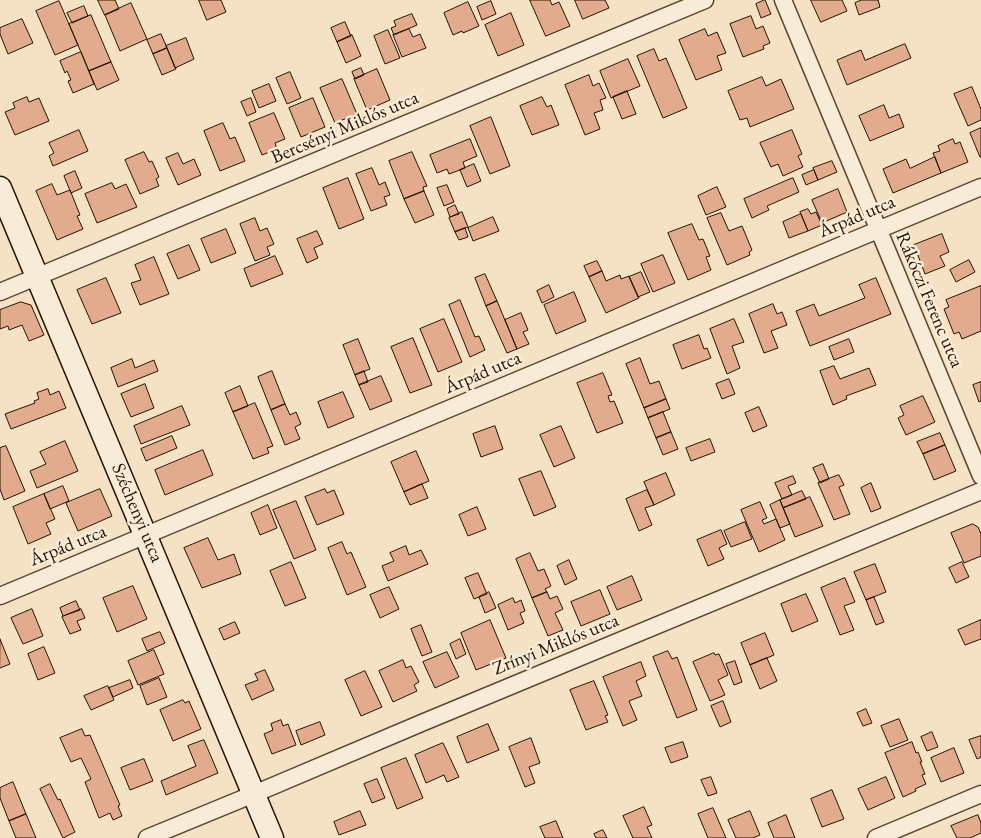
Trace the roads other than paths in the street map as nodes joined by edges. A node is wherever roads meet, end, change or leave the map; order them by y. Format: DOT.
graph roads {
  1 [pos="705,0"];
  2 [pos="783,0"];
  3 [pos="981,187"];
  4 [pos="0,188"];
  5 [pos="879,230"];
  6 [pos="37,277"];
  7 [pos="0,292"];
  8 [pos="981,476"];
  9 [pos="981,491"];
  10 [pos="146,535"];
  11 [pos="0,596"];
  12 [pos="254,794"];
  13 [pos="981,794"];
  14 [pos="147,838"];
  15 [pos="272,838"];
  16 [pos="876,838"];
  1 -- 6 [label="street, Bercsényi Miklós utca"];
  2 -- 5 [label="street, Rákóczi Ferenc utca"];
  3 -- 5 [label="street, Árpád utca"];
  4 -- 6 [label="street, Széchenyi utca"];
  5 -- 8 [label="street, Rákóczi Ferenc utca"];
  5 -- 10 [label="street, Árpád utca"];
  6 -- 7 [label="street, Bercsényi Miklós utca"];
  6 -- 10 [label="street, Széchenyi utca"];
  9 -- 12 [label="street, Zrínyi Miklós utca"];
  10 -- 11 [label="street, Árpád utca"];
  10 -- 12 [label="street, Széchenyi utca"];
  12 -- 14 [label="street, Zrínyi Miklós utca"];
  12 -- 15 [label="street, Széchenyi utca"];
  13 -- 16 [label="street"];
}
